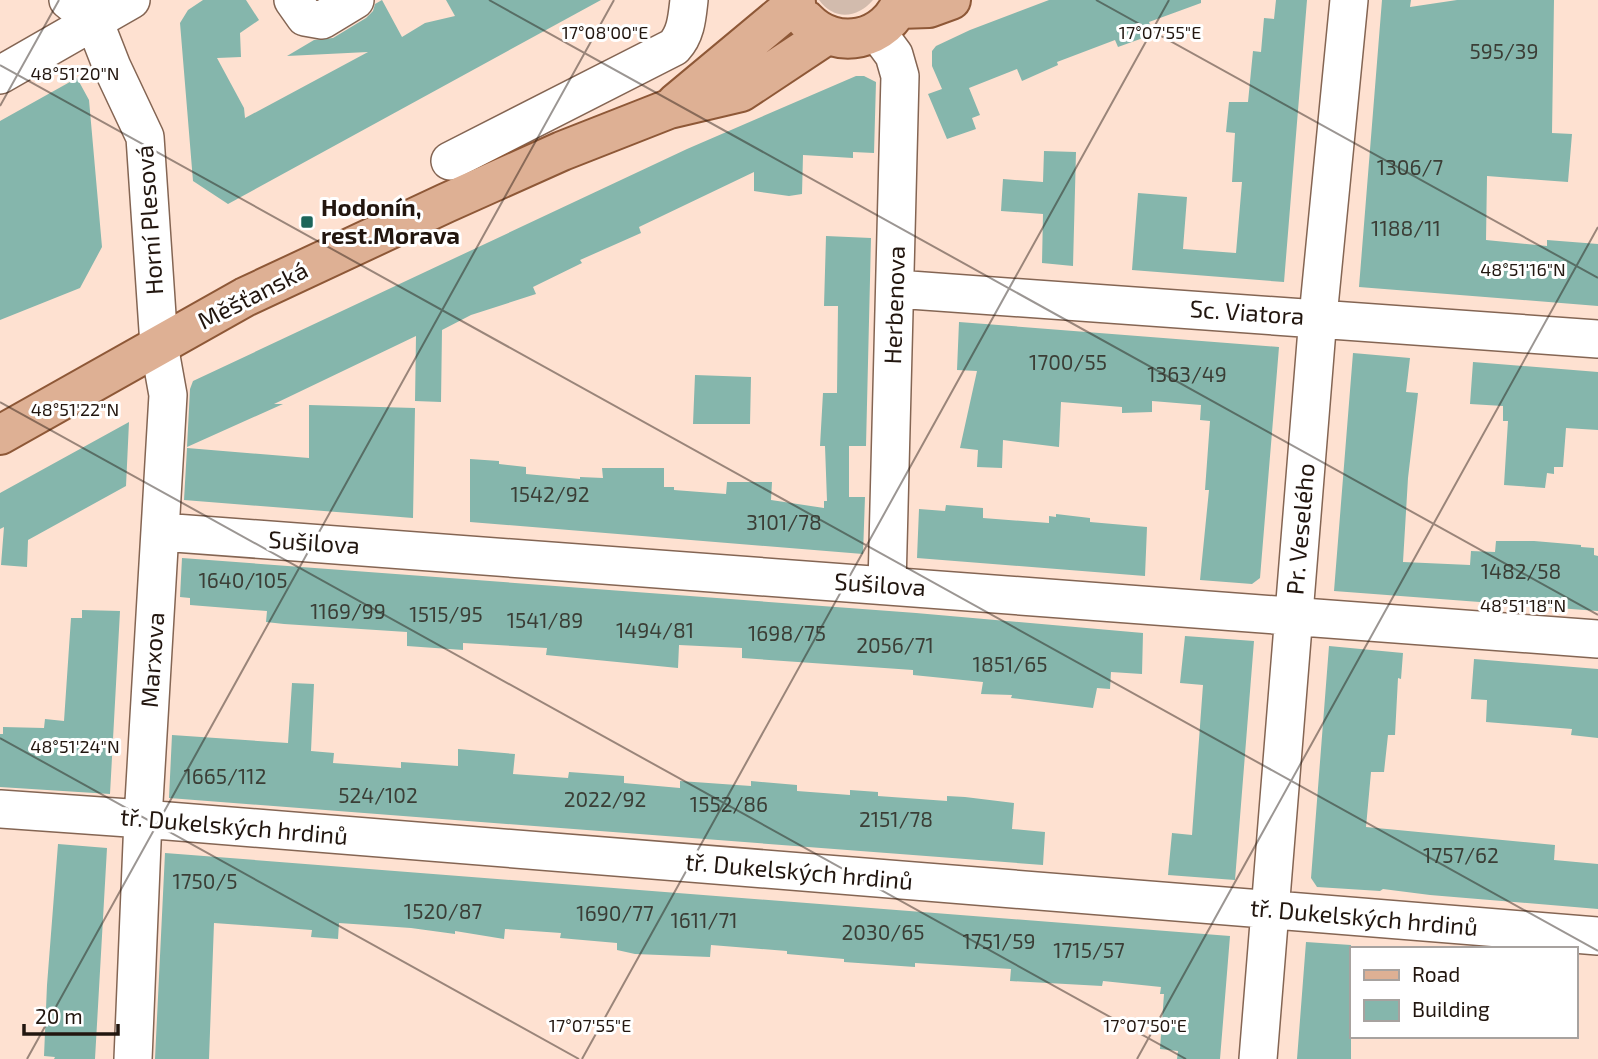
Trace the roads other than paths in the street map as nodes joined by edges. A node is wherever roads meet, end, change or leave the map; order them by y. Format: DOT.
graph roads {
  1 [pos="131,0"];
  2 [pos="293,0"];
  3 [pos="355,0"];
  4 [pos="689,0"];
  5 [pos="951,0"];
  6 [pos="1349,0"];
  7 [pos="795,2"];
  8 [pos="81,10"];
  9 [pos="892,14"];
  10 [pos="827,35"];
  11 [pos="0,75"];
  12 [pos="669,109"];
  13 [pos="450,161"];
  14 [pos="896,289"];
  15 [pos="1318,317"];
  16 [pos="1598,339"];
  17 [pos="159,345"];
  18 [pos="0,435"];
  19 [pos="161,532"];
  20 [pos="887,585"];
  21 [pos="1293,615"];
  22 [pos="1598,639"];
  23 [pos="0,809"];
  24 [pos="143,819"];
  25 [pos="1269,911"];
  26 [pos="1598,936"];
  27 [pos="133,1059"];
  28 [pos="1258,1059"];
  1 -- 8 [label="street"];
  2 -- 3 [label="street"];
  4 -- 13 [label="street"];
  5 -- 9 [label="main road"];
  6 -- 15 [label="street, Pr. Veselého"];
  7 -- 10 [label="main road"];
  7 -- 12 [label="main road, Měšťanská"];
  8 -- 11 [label="street"];
  8 -- 17 [label="street, Horní Plesová"];
  9 -- 10 [label="main road"];
  9 -- 14 [label="street, Herbenova"];
  10 -- 12 [label="main road, Měšťanská"];
  12 -- 17 [label="main road, Měšťanská"];
  14 -- 15 [label="street, Sc. Viatora"];
  14 -- 20 [label="street, Herbenova"];
  15 -- 16 [label="street, Sc. Viatora"];
  15 -- 21 [label="street, Pr. Veselého"];
  17 -- 18 [label="main road, Měšťanská"];
  17 -- 19 [label="street, Marxova"];
  19 -- 20 [label="street, Sušilova"];
  19 -- 24 [label="street, Marxova"];
  20 -- 21 [label="street, Sušilova"];
  21 -- 22 [label="street, Sušilova"];
  21 -- 25 [label="street, Pr. Veselého"];
  23 -- 24 [label="street, tř. Dukelských hrdinů"];
  24 -- 25 [label="street, tř. Dukelských hrdinů"];
  24 -- 27 [label="street, Marxova"];
  25 -- 26 [label="street, tř. Dukelských hrdinů"];
  25 -- 28 [label="street, Pr. Veselého"];
}
